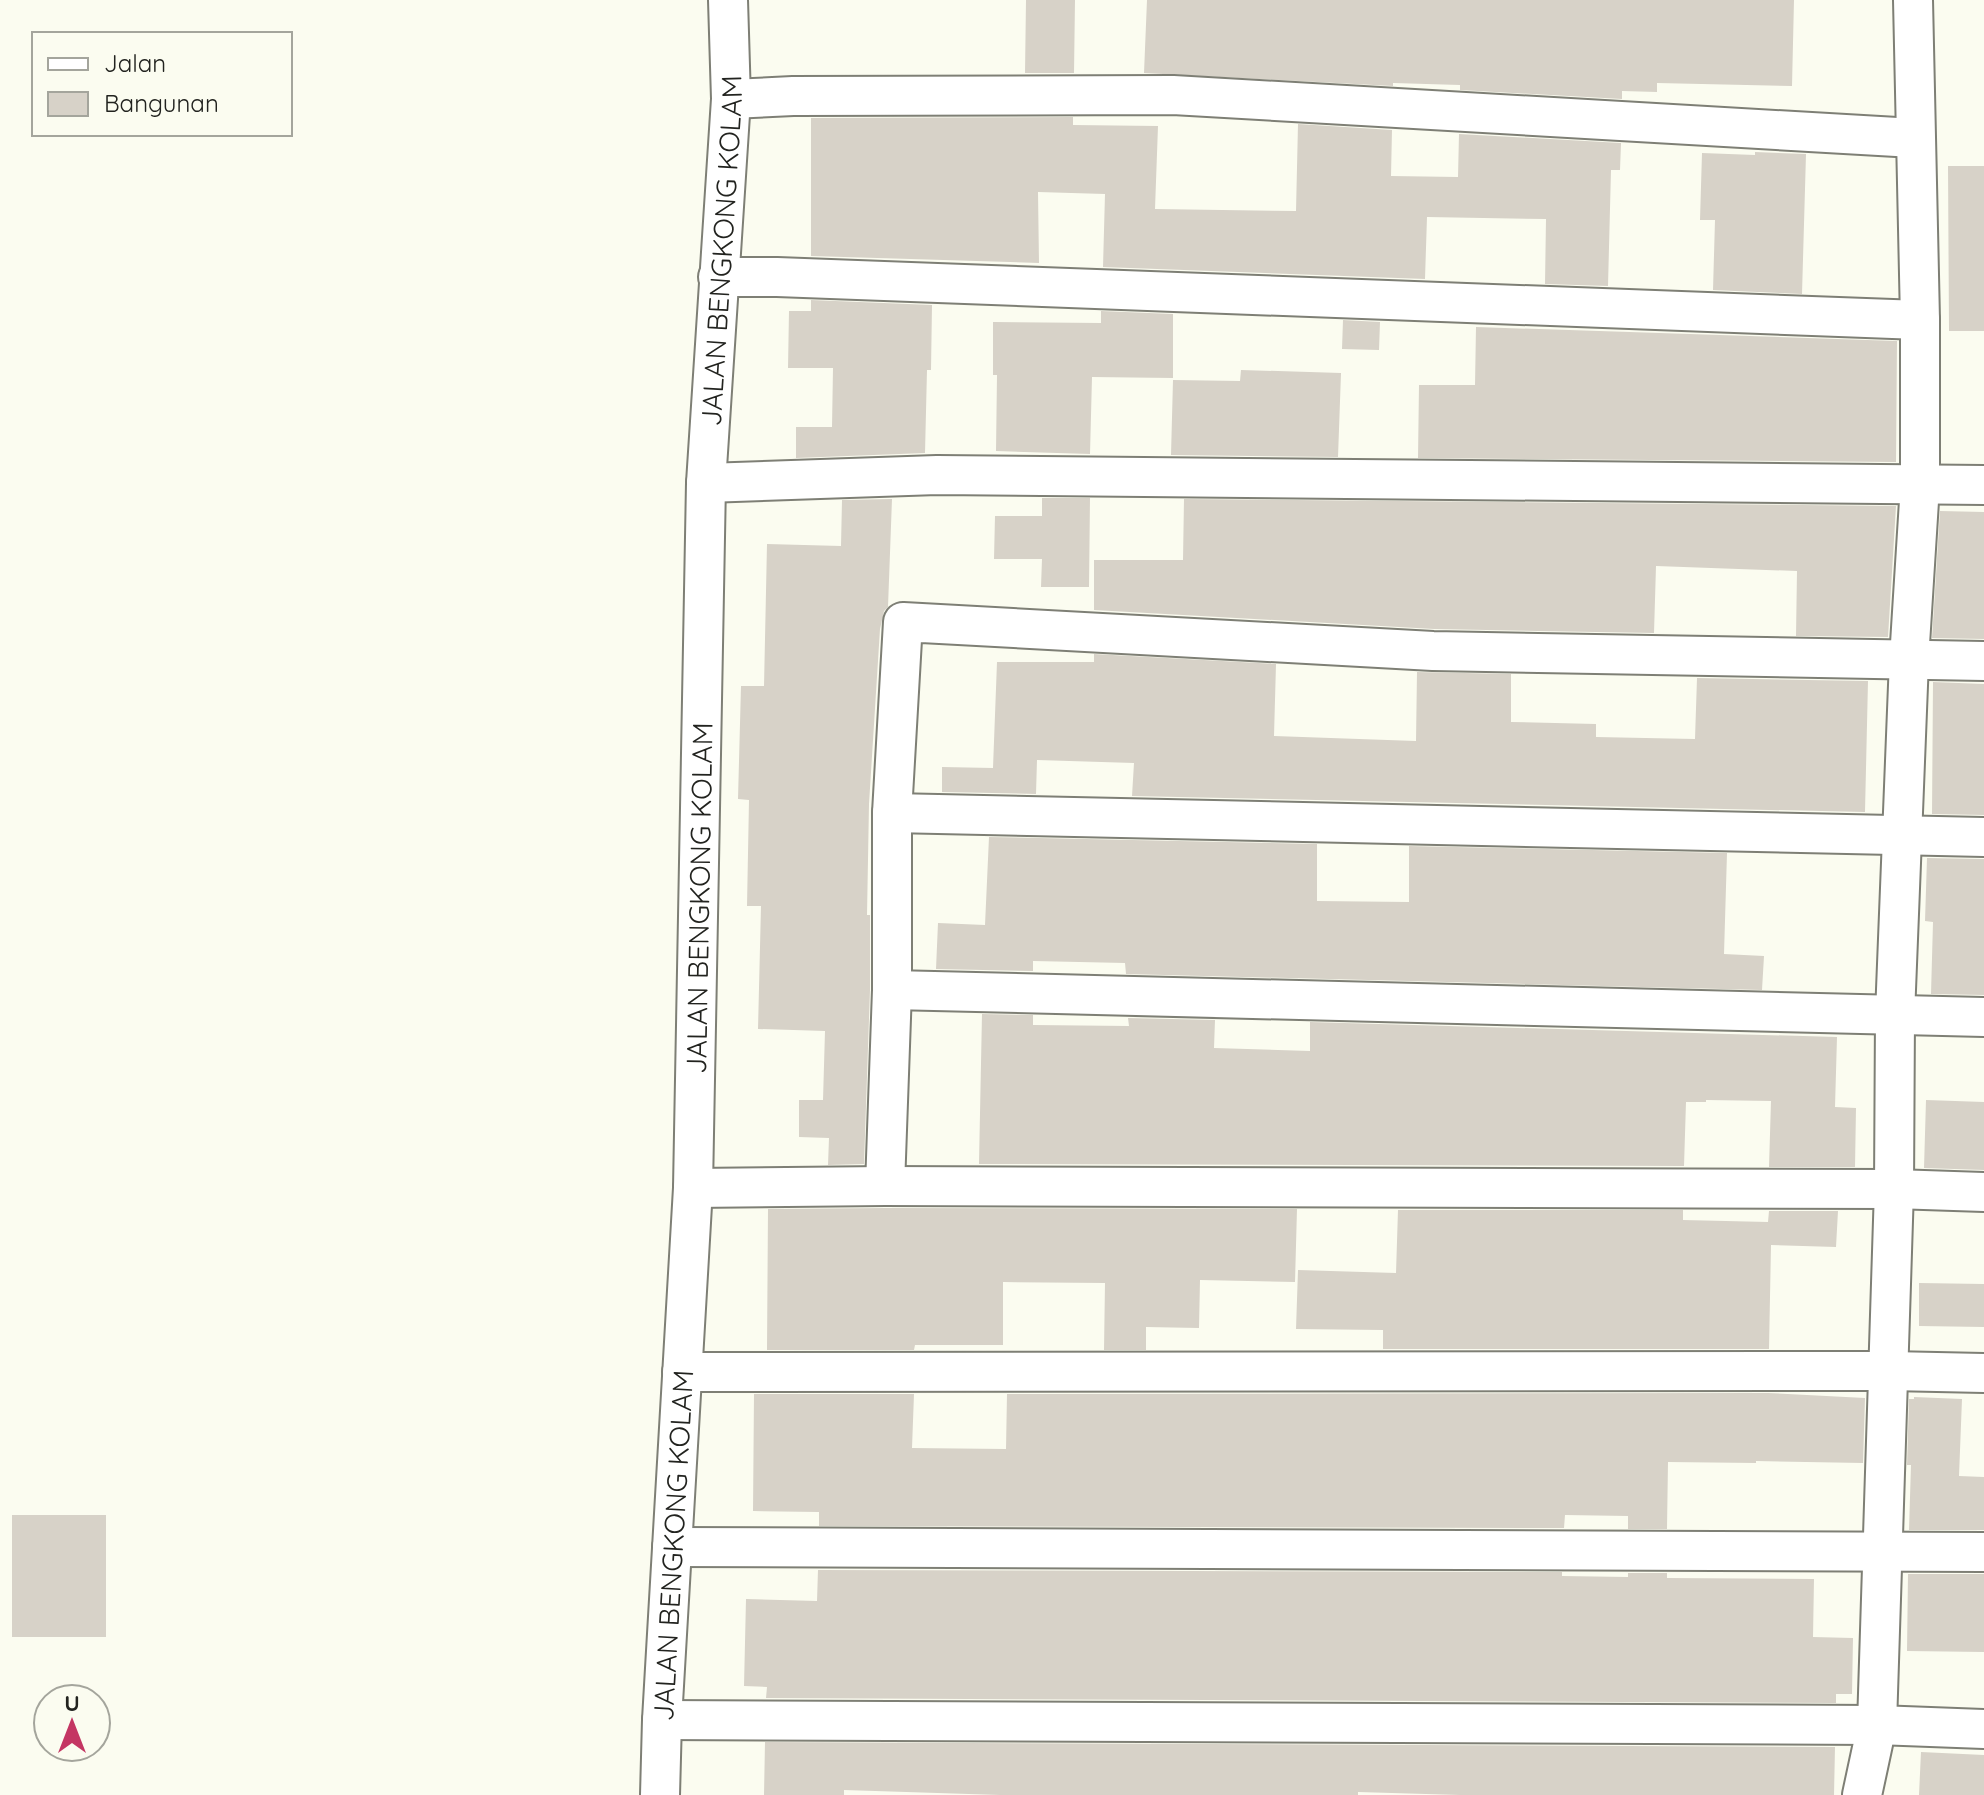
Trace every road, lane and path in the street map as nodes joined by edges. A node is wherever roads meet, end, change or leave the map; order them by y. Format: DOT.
graph roads {
  1 [pos="728,0"];
  2 [pos="1913,0"];
  3 [pos="731,99"];
  4 [pos="1914,138"];
  5 [pos="718,277"];
  6 [pos="1920,320"];
  7 [pos="706,483"];
  8 [pos="1920,485"];
  9 [pos="1984,485"];
  10 [pos="1909,660"];
  11 [pos="1984,661"];
  12 [pos="892,813"];
  13 [pos="1902,837"];
  14 [pos="1984,837"];
  15 [pos="892,990"];
  16 [pos="1895,1015"];
  17 [pos="1984,1017"];
  18 [pos="885,1186"];
  19 [pos="693,1188"];
  20 [pos="1894,1189"];
  21 [pos="1984,1192"];
  22 [pos="1890,1371"];
  23 [pos="682,1372"];
  24 [pos="1984,1373"];
  25 [pos="672,1547"];
  26 [pos="1882,1552"];
  27 [pos="1984,1552"];
  28 [pos="662,1720"];
  29 [pos="1877,1725"];
  30 [pos="1984,1729"];
  31 [pos="660,1795"];
  32 [pos="1862,1795"];
  1 -- 3 [label="street, JALAN BENGKONG KOLAM"];
  2 -- 4 [label="street"];
  3 -- 4 [label="street"];
  3 -- 5 [label="street, JALAN BENGKONG KOLAM"];
  4 -- 6 [label="street"];
  5 -- 6 [label="street"];
  5 -- 7 [label="street, JALAN BENGKONG KOLAM"];
  6 -- 8 [label="street"];
  7 -- 8 [label="street"];
  7 -- 19 [label="street, JALAN BENGKONG KOLAM"];
  8 -- 9 [label="street"];
  8 -- 10 [label="street"];
  10 -- 11 [label="street"];
  10 -- 12 [label="street"];
  10 -- 13 [label="street"];
  12 -- 13 [label="street"];
  12 -- 15 [label="street"];
  13 -- 14 [label="street"];
  13 -- 16 [label="street"];
  15 -- 16 [label="street"];
  15 -- 18 [label="street"];
  16 -- 17 [label="street"];
  16 -- 20 [label="street"];
  18 -- 19 [label="street"];
  18 -- 20 [label="street"];
  19 -- 23 [label="street, JALAN BENGKONG KOLAM"];
  20 -- 21 [label="street"];
  20 -- 22 [label="street"];
  22 -- 23 [label="street"];
  22 -- 24 [label="street"];
  22 -- 26 [label="street"];
  23 -- 25 [label="street, JALAN BENGKONG KOLAM"];
  25 -- 26 [label="street"];
  25 -- 28 [label="street, JALAN BENGKONG KOLAM"];
  26 -- 27 [label="street"];
  26 -- 29 [label="street"];
  28 -- 29 [label="street"];
  28 -- 31 [label="street, JALAN BENGKONG KOLAM"];
  29 -- 30 [label="street"];
  29 -- 32 [label="street"];
}
